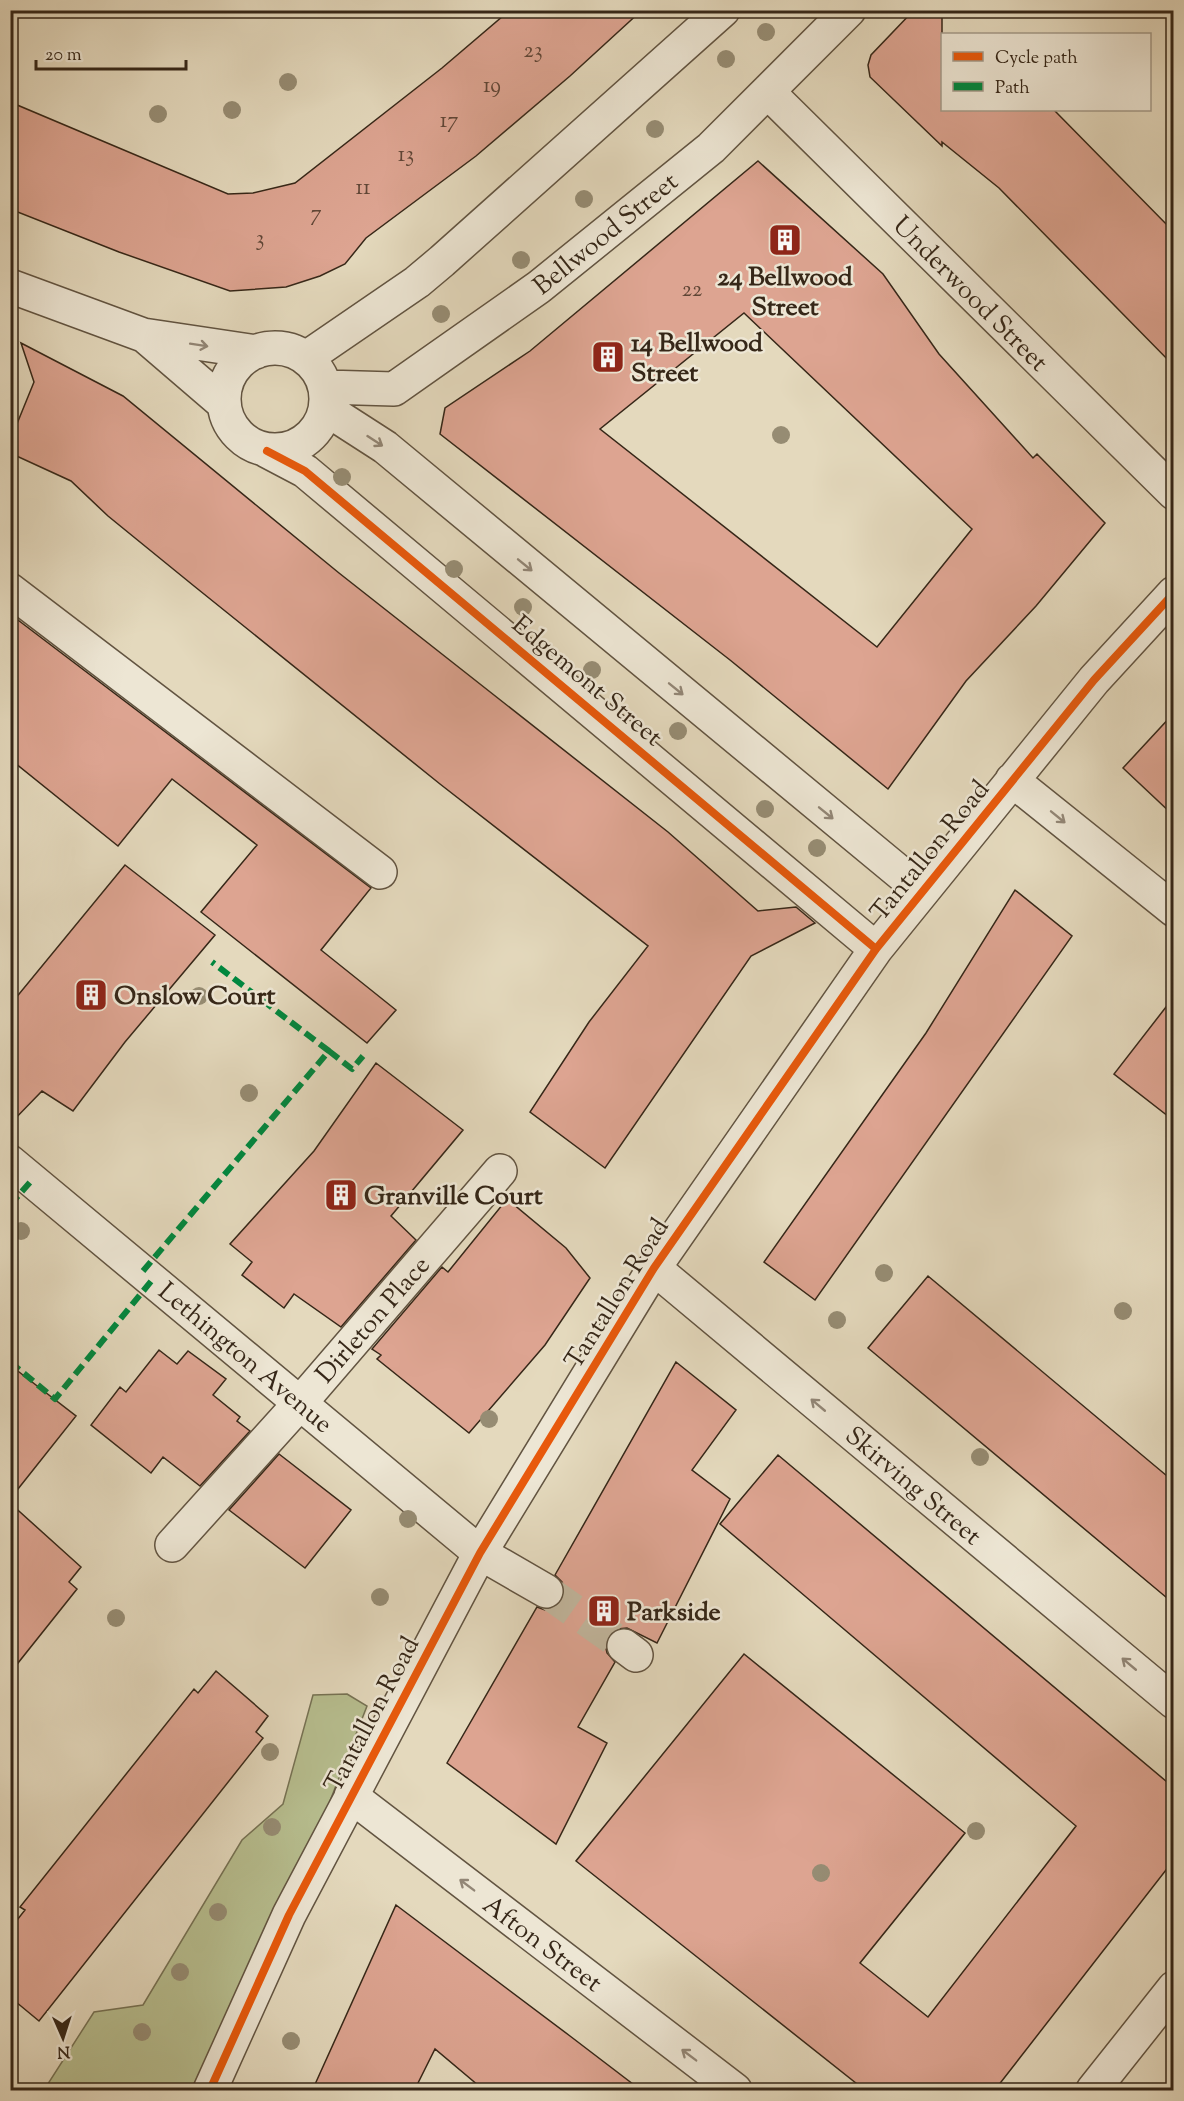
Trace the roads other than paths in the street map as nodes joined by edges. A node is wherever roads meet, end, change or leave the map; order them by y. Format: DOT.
graph roads {
  1 [pos="723,10"];
  2 [pos="849,10"];
  3 [pos="769,93"];
  4 [pos="10,286"];
  5 [pos="143,335"];
  6 [pos="256,352"];
  7 [pos="306,358"];
  8 [pos="325,398"];
  9 [pos="223,403"];
  10 [pos="267,451"];
  11 [pos="1173,493"];
  12 [pos="10,590"];
  13 [pos="1173,592"];
  14 [pos="1012,780"];
  15 [pos="380,872"];
  16 [pos="922,891"];
  17 [pos="1173,910"];
  18 [pos="876,949"];
  19 [pos="10,1162"];
  20 [pos="500,1171"];
  21 [pos="654,1268"];
  22 [pos="301,1402"];
  23 [pos="172,1545"];
  24 [pos="480,1553"];
  25 [pos="546,1591"];
  26 [pos="1173,1702"];
  27 [pos="351,1796"];
  28 [pos="1173,1988"];
  29 [pos="210,2091"];
  30 [pos="735,2091"];
  31 [pos="1093,2091"];
  1 -- 7 [label="street"];
  2 -- 3 [label="street, Bellwood Street"];
  3 -- 8 [label="street, Bellwood Street"];
  3 -- 11 [label="street, Underwood Street"];
  4 -- 5 [label="street"];
  5 -- 6 [label="street, one-way"];
  5 -- 9 [label="street"];
  6 -- 7 [label="street"];
  6 -- 9 [label="street"];
  7 -- 8 [label="street"];
  8 -- 10 [label="street"];
  8 -- 16 [label="street, Edgemont Street, one-way"];
  9 -- 10 [label="street"];
  10 -- 18 [label="street, Edgemont Street"];
  12 -- 15 [label="street"];
  13 -- 14 [label="street, Tantallon Road"];
  14 -- 16 [label="street, Tantallon Road"];
  14 -- 17 [label="street, one-way"];
  16 -- 18 [label="street, Tantallon Road"];
  18 -- 21 [label="street, Tantallon Road"];
  19 -- 22 [label="street, Lethington Avenue"];
  20 -- 22 [label="street, Dirleton Place"];
  21 -- 24 [label="street, Tantallon Road"];
  26 -- 21 [label="street, Skirving Street, one-way"];
  22 -- 23 [label="street, Dirleton Place"];
  22 -- 24 [label="street, Lethington Avenue"];
  24 -- 25 [label="street, Lethington Avenue"];
  24 -- 27 [label="street, Tantallon Road"];
  27 -- 29 [label="street, Tantallon Road"];
  30 -- 27 [label="street, Afton Street, one-way"];
  28 -- 31 [label="street"];
}
